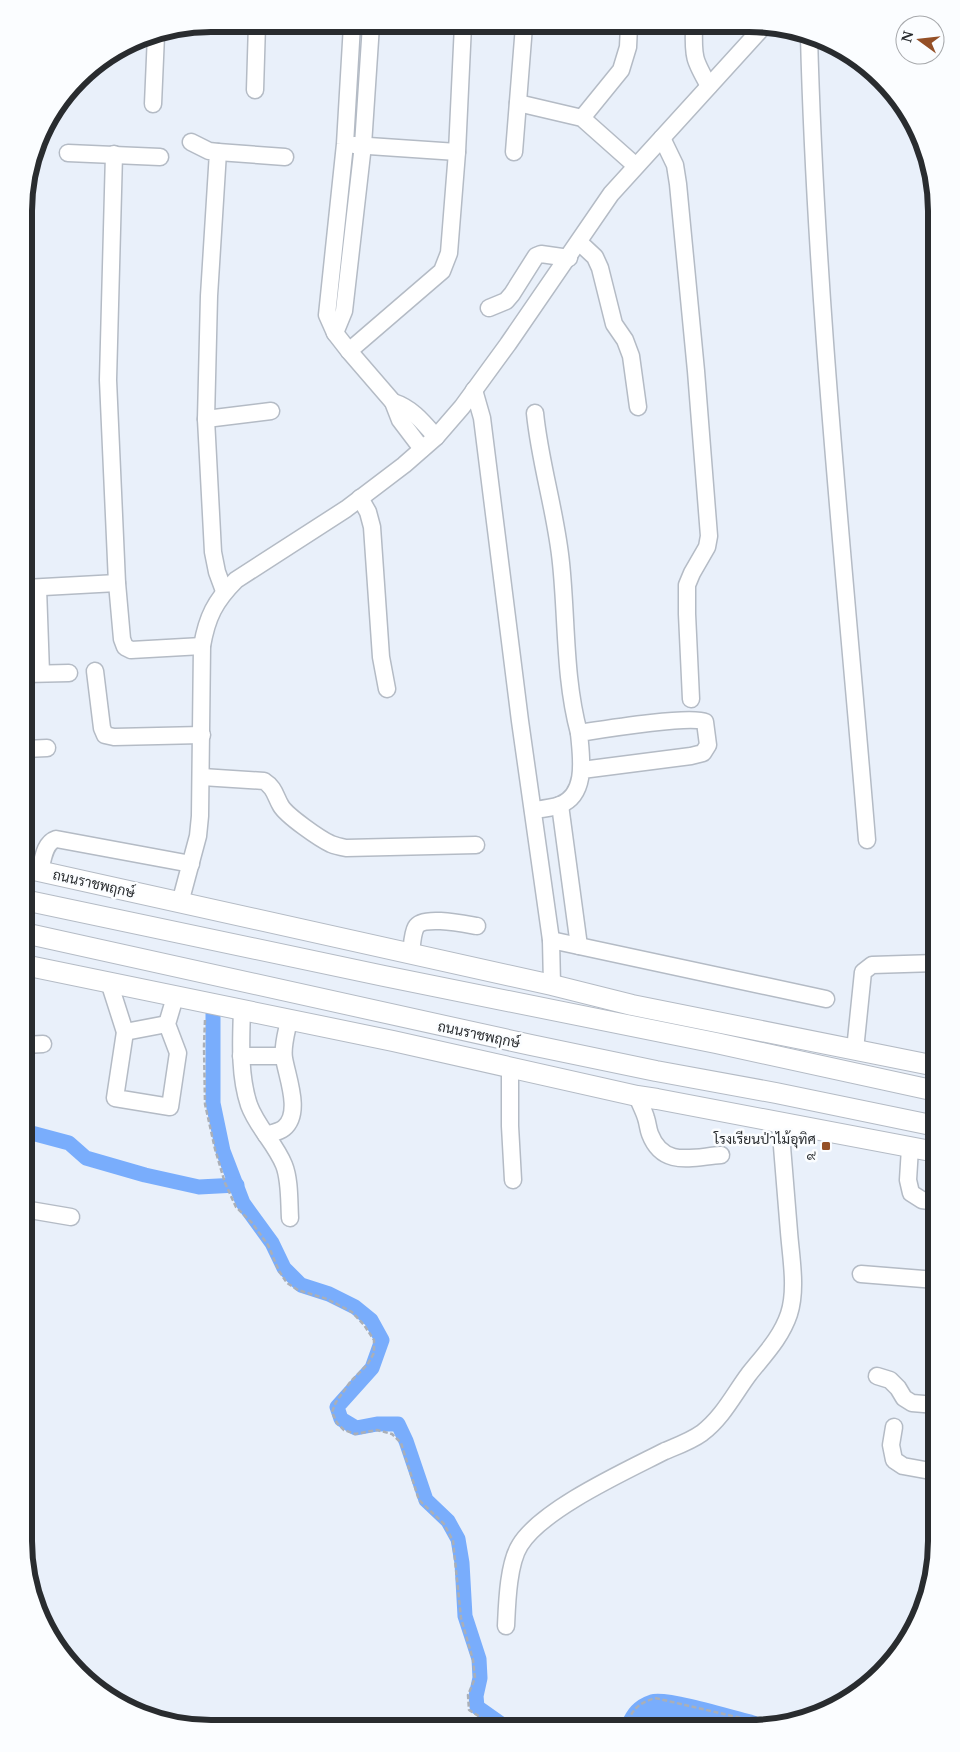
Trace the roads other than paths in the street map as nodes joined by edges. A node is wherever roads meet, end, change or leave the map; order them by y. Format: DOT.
graph roads {
  1 [pos="257,32"];
  2 [pos="352,32"];
  3 [pos="371,32"];
  4 [pos="463,32"];
  5 [pos="524,32"];
  6 [pos="629,32"];
  7 [pos="694,32"];
  8 [pos="758,33"];
  9 [pos="156,42"];
  10 [pos="809,43"];
  11 [pos="709,86"];
  12 [pos="255,90"];
  13 [pos="518,103"];
  14 [pos="153,104"];
  15 [pos="582,118"];
  16 [pos="662,138"];
  17 [pos="191,142"];
  18 [pos="344,144"];
  19 [pos="364,145"];
  20 [pos="218,152"];
  21 [pos="457,152"];
  22 [pos="514,152"];
  23 [pos="68,153"];
  24 [pos="114,154"];
  25 [pos="160,157"];
  26 [pos="285,157"];
  27 [pos="636,166"];
  28 [pos="579,242"];
  29 [pos="569,258"];
  30 [pos="489,308"];
  31 [pos="335,333"];
  32 [pos="349,351"];
  33 [pos="474,390"];
  34 [pos="393,402"];
  35 [pos="638,407"];
  36 [pos="271,411"];
  37 [pos="535,413"];
  38 [pos="206,419"];
  39 [pos="436,437"];
  40 [pos="422,449"];
  41 [pos="360,498"];
  42 [pos="117,583"];
  43 [pos="32,588"];
  44 [pos="224,592"];
  45 [pos="32,631"];
  46 [pos="202,646"];
  47 [pos="95,671"];
  48 [pos="69,672"];
  49 [pos="33,674"];
  50 [pos="387,689"];
  51 [pos="691,699"];
  52 [pos="579,734"];
  53 [pos="202,735"];
  54 [pos="32,748"];
  55 [pos="47,748"];
  56 [pos="582,770"];
  57 [pos="202,777"];
  58 [pos="560,805"];
  59 [pos="533,810"];
  60 [pos="868,840"];
  61 [pos="476,845"];
  62 [pos="192,864"];
  63 [pos="32,869"];
  64 [pos="32,902"];
  65 [pos="180,903"];
  66 [pos="477,926"];
  67 [pos="32,936"];
  68 [pos="551,940"];
  69 [pos="579,946"];
  70 [pos="411,954"];
  71 [pos="928,964"];
  72 [pos="32,967"];
  73 [pos="109,982"];
  74 [pos="552,985"];
  75 [pos="175,997"];
  76 [pos="826,999"];
  77 [pos="632,1004"];
  78 [pos="242,1009"];
  79 [pos="289,1020"];
  80 [pos="167,1024"];
  81 [pos="125,1032"];
  82 [pos="716,1043"];
  83 [pos="43,1044"];
  84 [pos="32,1045"];
  85 [pos="855,1050"];
  86 [pos="241,1056"];
  87 [pos="283,1056"];
  88 [pos="928,1064"];
  89 [pos="510,1069"];
  90 [pos="928,1089"];
  91 [pos="776,1092"];
  92 [pos="637,1096"];
  93 [pos="658,1099"];
  94 [pos="780,1122"];
  95 [pos="928,1124"];
  96 [pos="266,1135"];
  97 [pos="910,1148"];
  98 [pos="928,1151"];
  99 [pos="721,1155"];
  100 [pos="513,1180"];
  101 [pos="928,1201"];
  102 [pos="32,1210"];
  103 [pos="71,1217"];
  104 [pos="290,1218"];
  105 [pos="861,1274"];
  106 [pos="928,1279"];
  107 [pos="877,1376"];
  108 [pos="928,1404"];
  109 [pos="894,1427"];
  110 [pos="928,1471"];
  111 [pos="506,1626"];
  1 -- 12 [label="street"];
  2 -- 18 [label="street"];
  3 -- 19 [label="street"];
  4 -- 21 [label="street"];
  5 -- 13 [label="street"];
  6 -- 15 [label="street"];
  7 -- 11 [label="street"];
  8 -- 11 [label="street"];
  9 -- 14 [label="street"];
  10 -- 60 [label="street"];
  11 -- 16 [label="street"];
  13 -- 15 [label="street"];
  13 -- 22 [label="street"];
  15 -- 27 [label="street"];
  16 -- 27 [label="street"];
  16 -- 51 [label="street"];
  17 -- 20 [label="street"];
  18 -- 19 [label="street"];
  18 -- 31 [label="street"];
  19 -- 21 [label="street"];
  19 -- 31 [label="street"];
  20 -- 26 [label="street"];
  20 -- 38 [label="street"];
  21 -- 32 [label="street"];
  23 -- 24 [label="street"];
  24 -- 25 [label="street"];
  24 -- 42 [label="street"];
  27 -- 28 [label="street"];
  28 -- 29 [label="street"];
  28 -- 35 [label="street"];
  29 -- 30 [label="street"];
  29 -- 33 [label="street"];
  31 -- 32 [label="street"];
  32 -- 34 [label="street"];
  33 -- 39 [label="street"];
  33 -- 59 [label="street"];
  34 -- 39 [label="street"];
  34 -- 40 [label="street"];
  36 -- 38 [label="street"];
  37 -- 52 [label="street"];
  38 -- 44 [label="street"];
  39 -- 40 [label="street"];
  40 -- 41 [label="street"];
  41 -- 44 [label="street"];
  41 -- 50 [label="street"];
  42 -- 43 [label="street"];
  42 -- 46 [label="street"];
  44 -- 46 [label="street"];
  45 -- 49 [label="street"];
  46 -- 53 [label="street"];
  47 -- 53 [label="street"];
  48 -- 49 [label="street"];
  52 -- 56 [label="street"];
  52 -- 56 [label="street"];
  53 -- 57 [label="street"];
  54 -- 55 [label="street"];
  56 -- 58 [label="street"];
  57 -- 61 [label="street"];
  57 -- 62 [label="street"];
  58 -- 59 [label="street"];
  58 -- 69 [label="street"];
  59 -- 68 [label="street"];
  62 -- 63 [label="street"];
  62 -- 65 [label="street"];
  63 -- 65 [label="main road, ถนนราชพฤกษ์"];
  64 -- 82 [label="main road"];
  65 -- 70 [label="main road, ถนนราชพฤกษ์"];
  66 -- 70 [label="street"];
  67 -- 91 [label="main road, ถนนราชพฤกษ์"];
  68 -- 69 [label="street"];
  68 -- 74 [label="street"];
  69 -- 76 [label="street"];
  70 -- 74 [label="main road, ถนนราชพฤกษ์"];
  71 -- 85 [label="street"];
  72 -- 73 [label="main road, ถนนราชพฤกษ์"];
  73 -- 75 [label="main road, ถนนราชพฤกษ์"];
  73 -- 81 [label="street"];
  74 -- 77 [label="main road, ถนนราชพฤกษ์"];
  75 -- 78 [label="main road, ถนนราชพฤกษ์"];
  75 -- 80 [label="street"];
  77 -- 82 [label="main road"];
  77 -- 85 [label="main road"];
  78 -- 79 [label="main road, ถนนราชพฤกษ์"];
  78 -- 86 [label="street"];
  79 -- 87 [label="street"];
  79 -- 89 [label="main road, ถนนราชพฤกษ์"];
  80 -- 81 [label="street"];
  80 -- 81 [label="street"];
  82 -- 90 [label="main road"];
  83 -- 84 [label="street"];
  85 -- 88 [label="main road"];
  86 -- 87 [label="street"];
  86 -- 96 [label="street"];
  87 -- 96 [label="street"];
  89 -- 92 [label="main road, ถนนราชพฤกษ์"];
  89 -- 100 [label="street"];
  91 -- 93 [label="main road"];
  91 -- 95 [label="main road, ถนนราชพฤกษ์"];
  92 -- 93 [label="main road, ถนนราชพฤกษ์"];
  92 -- 99 [label="street"];
  93 -- 94 [label="main road"];
  94 -- 97 [label="main road"];
  94 -- 111 [label="street"];
  96 -- 104 [label="street"];
  97 -- 98 [label="main road"];
  97 -- 101 [label="street"];
  102 -- 103 [label="street"];
  105 -- 106 [label="street"];
  107 -- 108 [label="street"];
  109 -- 110 [label="street"];
}
